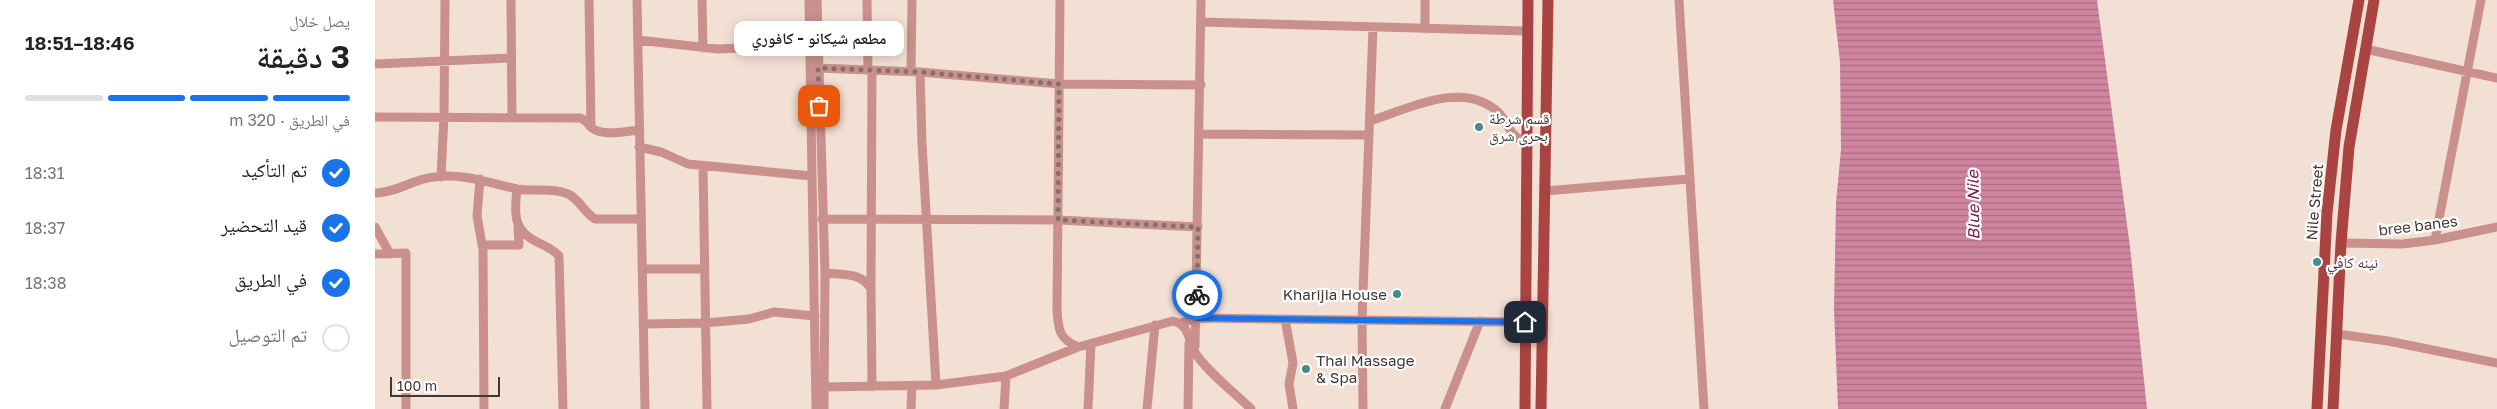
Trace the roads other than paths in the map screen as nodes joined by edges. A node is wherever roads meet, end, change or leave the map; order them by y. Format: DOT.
graph roads {
  1 [pos="445,0"];
  2 [pos="511,0"];
  3 [pos="589,0"];
  4 [pos="637,0"];
  5 [pos="702,0"];
  6 [pos="809,0"];
  7 [pos="817,0"];
  8 [pos="867,0"];
  9 [pos="912,0"];
  10 [pos="1060,0"];
  11 [pos="1201,0"];
  12 [pos="1425,0"];
  13 [pos="1528,0"];
  14 [pos="1548,0"];
  15 [pos="1679,0"];
  16 [pos="2359,0"];
  17 [pos="2375,0"];
  18 [pos="2481,0"];
  19 [pos="1201,22"];
  20 [pos="1373,27"];
  21 [pos="1425,28"];
  22 [pos="1528,31"];
  23 [pos="638,40"];
  24 [pos="809,45"];
  25 [pos="703,48"];
  26 [pos="2365,49"];
  27 [pos="511,58"];
  28 [pos="445,61"];
  29 [pos="375,64"];
  30 [pos="818,68"];
  31 [pos="870,70"];
  32 [pos="915,71"];
  33 [pos="2467,72"];
  34 [pos="2497,78"];
  35 [pos="1059,84"];
  36 [pos="1201,85"];
  37 [pos="444,116"];
  38 [pos="375,117"];
  39 [pos="512,117"];
  40 [pos="1370,121"];
  41 [pos="591,127"];
  42 [pos="640,130"];
  43 [pos="1200,134"];
  44 [pos="1369,135"];
  45 [pos="1527,143"];
  46 [pos="1546,143"];
  47 [pos="639,147"];
  48 [pos="703,166"];
  49 [pos="441,176"];
  50 [pos="812,176"];
  51 [pos="480,179"];
  52 [pos="1689,179"];
  53 [pos="517,189"];
  54 [pos="1545,191"];
  55 [pos="375,193"];
  56 [pos="872,218"];
  57 [pos="641,219"];
  58 [pos="822,219"];
  59 [pos="1058,220"];
  60 [pos="927,221"];
  61 [pos="518,223"];
  62 [pos="375,227"];
  63 [pos="1198,227"];
  64 [pos="2497,227"];
  65 [pos="2435,240"];
  66 [pos="2341,243"];
  67 [pos="482,245"];
  68 [pos="375,254"];
  69 [pos="391,254"];
  70 [pos="642,269"];
  71 [pos="705,269"];
  72 [pos="825,274"];
  73 [pos="871,289"];
  74 [pos="815,316"];
  75 [pos="1197,318"];
  76 [pos="1285,319"];
  77 [pos="1362,320"];
  78 [pos="1480,322"];
  79 [pos="1525,322"];
  80 [pos="705,323"];
  81 [pos="1181,323"];
  82 [pos="643,324"];
  83 [pos="1155,325"];
  84 [pos="2337,334"];
  85 [pos="1189,335"];
  86 [pos="1091,344"];
  87 [pos="1079,347"];
  88 [pos="1194,351"];
  89 [pos="2497,363"];
  90 [pos="1006,376"];
  91 [pos="936,385"];
  92 [pos="912,386"];
  93 [pos="824,387"];
  94 [pos="872,387"];
  95 [pos="406,409"];
  96 [pos="484,409"];
  97 [pos="563,409"];
  98 [pos="645,409"];
  99 [pos="707,409"];
  100 [pos="816,409"];
  101 [pos="825,409"];
  102 [pos="911,409"];
  103 [pos="1004,409"];
  104 [pos="1088,409"];
  105 [pos="1147,409"];
  106 [pos="1188,409"];
  107 [pos="1251,409"];
  108 [pos="1293,409"];
  109 [pos="1363,409"];
  110 [pos="1445,409"];
  111 [pos="1525,409"];
  112 [pos="1541,409"];
  113 [pos="1704,409"];
  114 [pos="2317,409"];
  115 [pos="2333,409"];
  1 -- 28 [label="street"];
  2 -- 27 [label="street"];
  3 -- 41 [label="street"];
  4 -- 23 [label="street"];
  5 -- 25 [label="street"];
  6 -- 24 [label="street"];
  7 -- 30 [label="street"];
  8 -- 31 [label="street"];
  9 -- 32 [label="street"];
  10 -- 35 [label="street"];
  11 -- 19 [label="street"];
  12 -- 21 [label="street"];
  13 -- 22 [label="main road"];
  14 -- 46 [label="main road"];
  15 -- 52 [label="street"];
  16 -- 114 [label="main road, Nile Street"];
  17 -- 26 [label="main road, Nile Street"];
  18 -- 33 [label="street"];
  19 -- 20 [label="street"];
  19 -- 36 [label="street"];
  20 -- 21 [label="street"];
  20 -- 40 [label="street"];
  21 -- 22 [label="street"];
  22 -- 45 [label="main road"];
  23 -- 25 [label="street"];
  23 -- 42 [label="street"];
  24 -- 25 [label="street"];
  24 -- 50 [label="street"];
  26 -- 33 [label="street"];
  26 -- 66 [label="main road, Nile Street"];
  27 -- 28 [label="street"];
  27 -- 39 [label="street"];
  28 -- 29 [label="street"];
  28 -- 37 [label="street"];
  30 -- 31 [label="street"];
  30 -- 58 [label="street"];
  31 -- 32 [label="street"];
  31 -- 56 [label="street"];
  32 -- 35 [label="street"];
  32 -- 60 [label="street"];
  33 -- 34 [label="street"];
  33 -- 65 [label="street"];
  35 -- 36 [label="street"];
  35 -- 59 [label="street"];
  36 -- 43 [label="street"];
  37 -- 38 [label="street"];
  37 -- 39 [label="street"];
  37 -- 49 [label="street"];
  39 -- 41 [label="street"];
  40 -- 44 [label="street"];
  40 -- 45 [label="street"];
  41 -- 42 [label="street"];
  42 -- 47 [label="street"];
  43 -- 44 [label="street"];
  43 -- 63 [label="street"];
  44 -- 77 [label="street"];
  45 -- 46 [label="main road"];
  45 -- 79 [label="main road"];
  46 -- 54 [label="main road"];
  47 -- 48 [label="street"];
  47 -- 57 [label="street"];
  48 -- 50 [label="street"];
  48 -- 71 [label="street"];
  49 -- 51 [label="street"];
  49 -- 55 [label="street"];
  50 -- 74 [label="street"];
  51 -- 53 [label="street"];
  51 -- 67 [label="street"];
  52 -- 54 [label="street"];
  52 -- 113 [label="street"];
  53 -- 57 [label="street"];
  53 -- 61 [label="street"];
  54 -- 112 [label="main road"];
  56 -- 58 [label="street"];
  56 -- 60 [label="street"];
  56 -- 73 [label="street"];
  57 -- 70 [label="street"];
  58 -- 72 [label="street"];
  59 -- 60 [label="street"];
  59 -- 63 [label="street"];
  59 -- 87 [label="street"];
  60 -- 91 [label="street"];
  61 -- 67 [label="street"];
  61 -- 97 [label="street"];
  62 -- 69 [label="street"];
  63 -- 75 [label="street"];
  64 -- 65 [label="street, bree banes"];
  65 -- 66 [label="street, bree banes"];
  66 -- 84 [label="main road, Nile Street"];
  67 -- 96 [label="street"];
  68 -- 69 [label="street"];
  69 -- 95 [label="street"];
  70 -- 71 [label="street"];
  70 -- 82 [label="street"];
  71 -- 80 [label="street"];
  72 -- 73 [label="street"];
  72 -- 93 [label="street"];
  73 -- 94 [label="street"];
  74 -- 80 [label="street"];
  74 -- 100 [label="street"];
  75 -- 76 [label="street"];
  75 -- 81 [label="street"];
  75 -- 88 [label="street"];
  76 -- 77 [label="street"];
  76 -- 108 [label="street"];
  77 -- 78 [label="street"];
  77 -- 109 [label="street"];
  78 -- 79 [label="street"];
  78 -- 110 [label="street"];
  79 -- 111 [label="main road"];
  80 -- 82 [label="street"];
  80 -- 99 [label="street"];
  81 -- 83 [label="street"];
  81 -- 85 [label="street"];
  82 -- 98 [label="street"];
  83 -- 86 [label="street"];
  83 -- 105 [label="street"];
  84 -- 89 [label="street"];
  84 -- 115 [label="main road, Nile Street"];
  85 -- 88 [label="street"];
  85 -- 106 [label="street"];
  86 -- 87 [label="street"];
  86 -- 104 [label="street"];
  87 -- 90 [label="street"];
  88 -- 107 [label="street"];
  90 -- 91 [label="street"];
  90 -- 103 [label="street"];
  91 -- 92 [label="street"];
  92 -- 94 [label="street"];
  92 -- 102 [label="street"];
  93 -- 94 [label="street"];
  93 -- 101 [label="street"];
}
